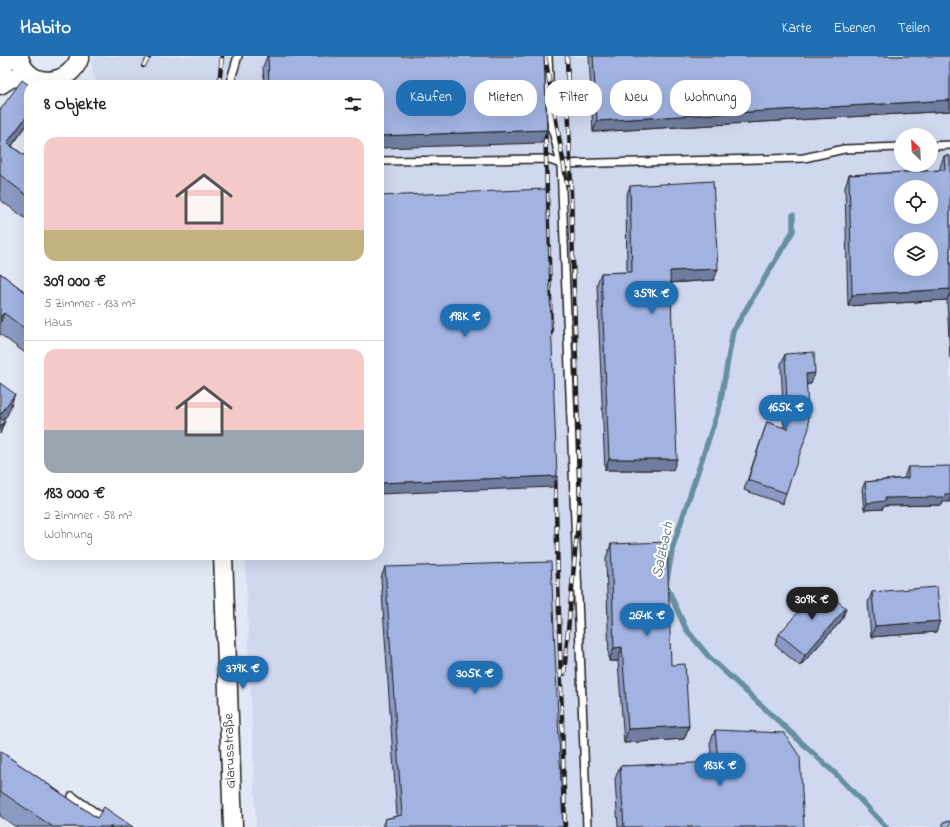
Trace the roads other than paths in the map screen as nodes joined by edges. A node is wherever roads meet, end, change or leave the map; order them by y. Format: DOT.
graph roads {
  1 [pos="12,56"];
  2 [pos="18,56"];
  3 [pos="80,56"];
  4 [pos="238,56"];
  5 [pos="548,56"];
  6 [pos="0,67"];
  7 [pos="30,75"];
  8 [pos="74,79"];
  9 [pos="41,80"];
  10 [pos="55,80"];
  11 [pos="232,80"];
  12 [pos="0,85"];
  13 [pos="950,145"];
  14 [pos="938,146"];
  15 [pos="894,147"];
  16 [pos="384,161"];
  17 [pos="561,164"];
  18 [pos="223,560"];
  19 [pos="72,796"];
  20 [pos="116,827"];
  21 [pos="233,827"];
  22 [pos="587,827"];
  1 -- 6 [label="street"];
  2 -- 7 [label="street"];
  3 -- 8 [label="street"];
  4 -- 11 [label="lane"];
  5 -- 17 [label="lane"];
  7 -- 9 [label="street"];
  7 -- 12 [label="street"];
  8 -- 10 [label="street"];
  13 -- 14 [label="lane"];
  15 -- 17 [label="lane"];
  16 -- 17 [label="lane"];
  17 -- 22 [label="lane"];
  18 -- 21 [label="street, Glarusstraße"];
  19 -- 20 [label="lane"];
}
